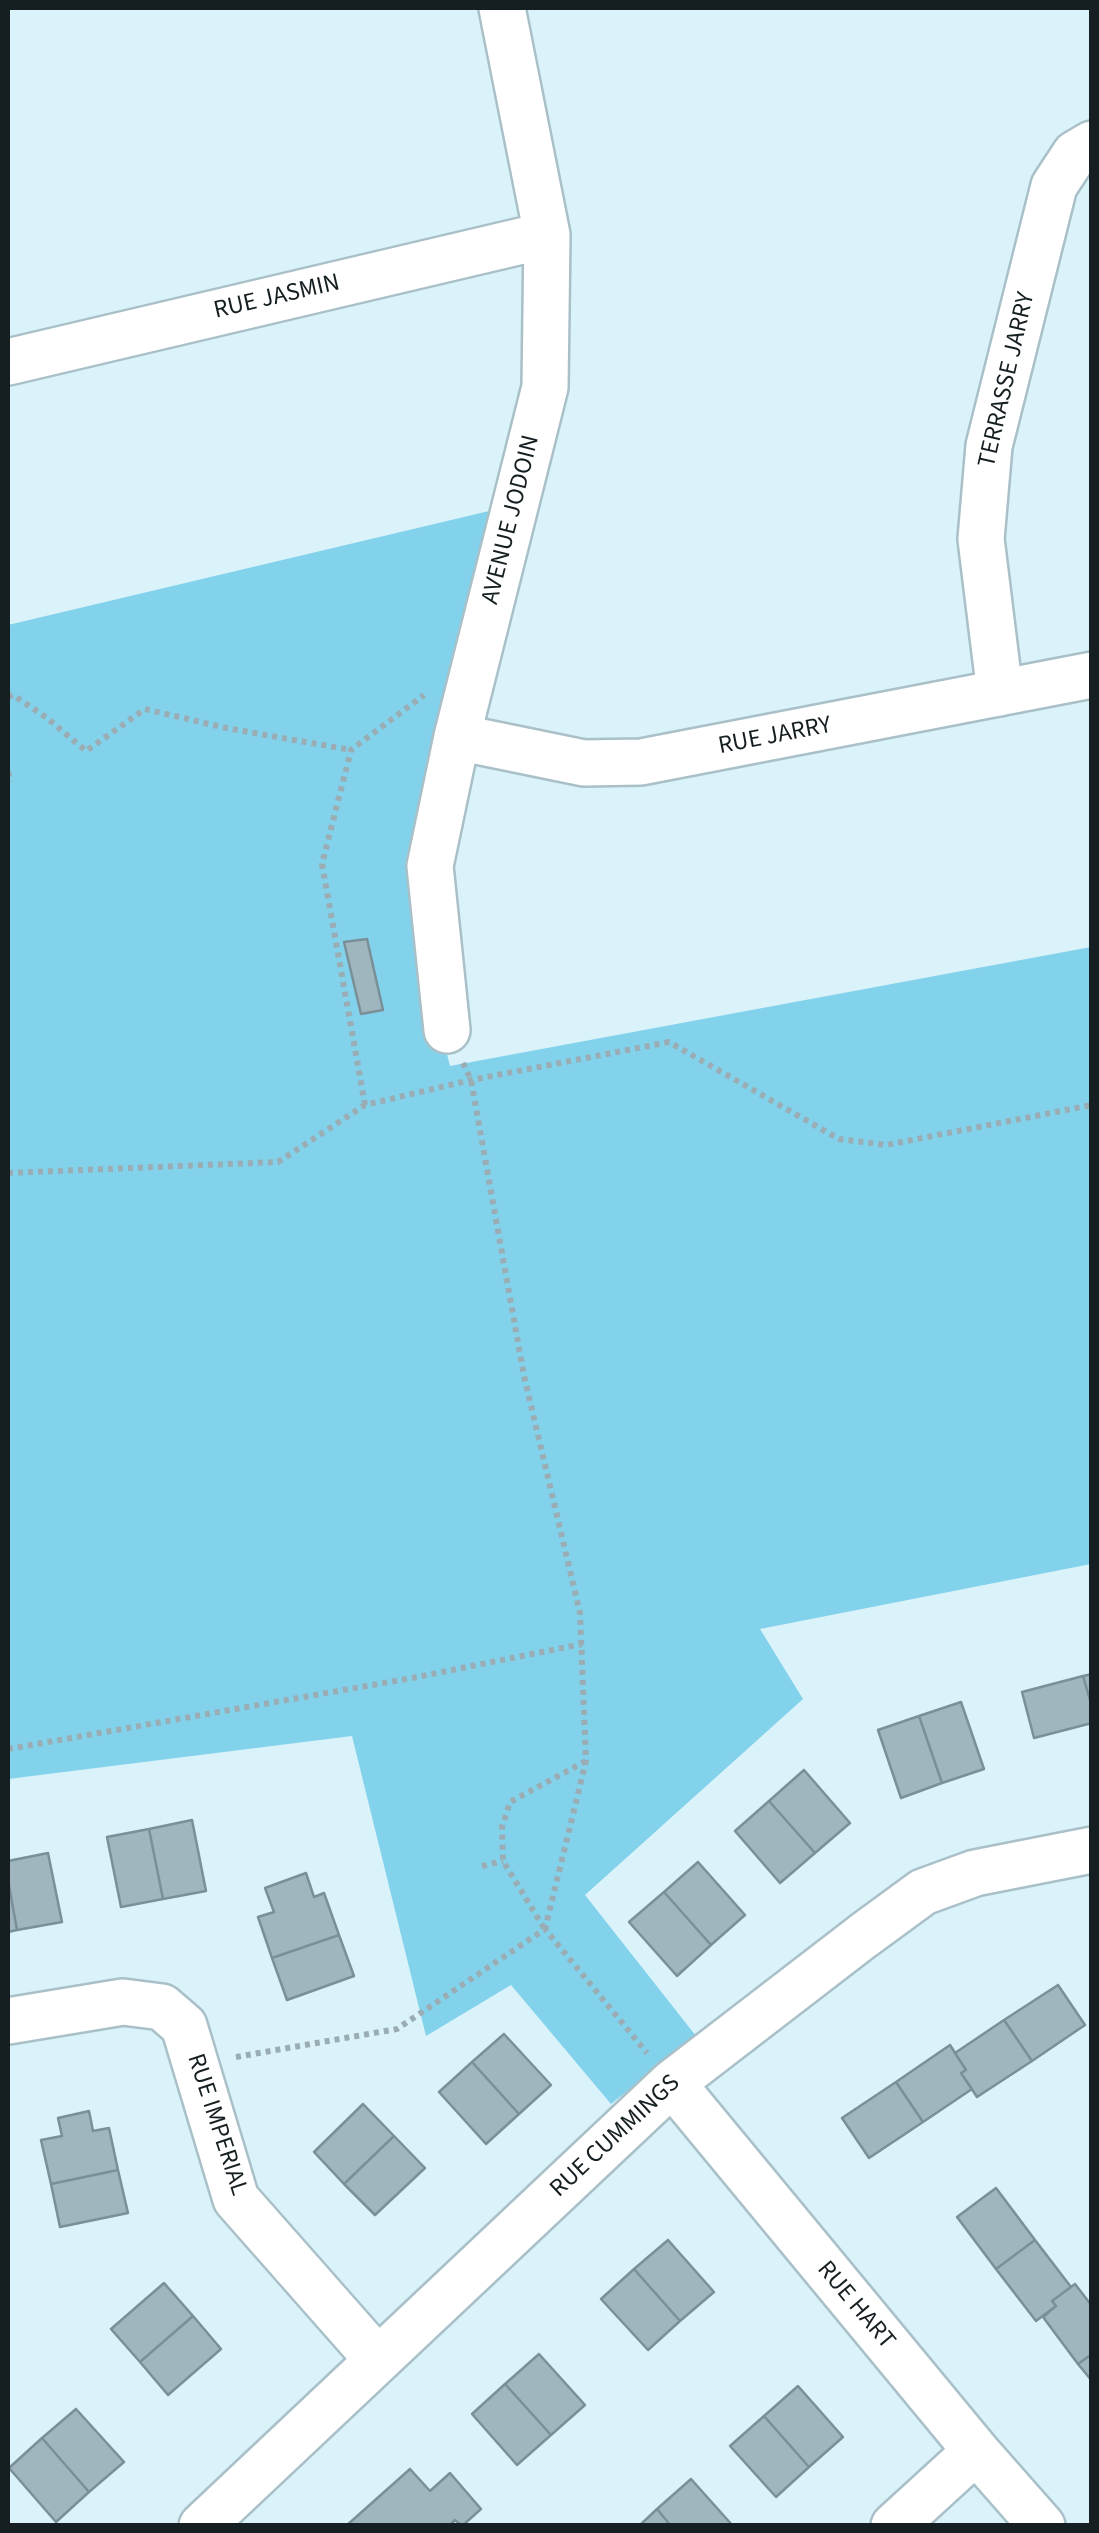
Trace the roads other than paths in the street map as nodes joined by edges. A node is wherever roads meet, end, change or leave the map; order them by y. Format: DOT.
graph roads {
  1 [pos="502,8"];
  2 [pos="1092,144"];
  3 [pos="547,235"];
  4 [pos="8,362"];
  5 [pos="1092,675"];
  6 [pos="1000,693"];
  7 [pos="458,737"];
  8 [pos="447,1030"];
  9 [pos="1092,1850"];
  10 [pos="8,2021"];
  11 [pos="672,2083"];
  12 [pos="377,2360"];
  13 [pos="976,2452"];
  14 [pos="202,2526"];
  15 [pos="894,2526"];
  16 [pos="1042,2526"];
  1 -- 3 [label="street, AVENUE JODOIN"];
  2 -- 6 [label="street, TERRASSE JARRY"];
  3 -- 4 [label="street, RUE JASMIN"];
  3 -- 7 [label="street, AVENUE JODOIN"];
  5 -- 6 [label="street, RUE JARRY"];
  6 -- 7 [label="street, RUE JARRY"];
  7 -- 8 [label="street, AVENUE JODOIN"];
  9 -- 11 [label="street, RUE CUMMINGS"];
  10 -- 12 [label="street, RUE IMPERIAL"];
  11 -- 12 [label="street, RUE CUMMINGS"];
  11 -- 13 [label="street, RUE HART"];
  12 -- 14 [label="street, RUE CUMMINGS"];
  13 -- 15 [label="street"];
  13 -- 16 [label="street, RUE HART"];
}
